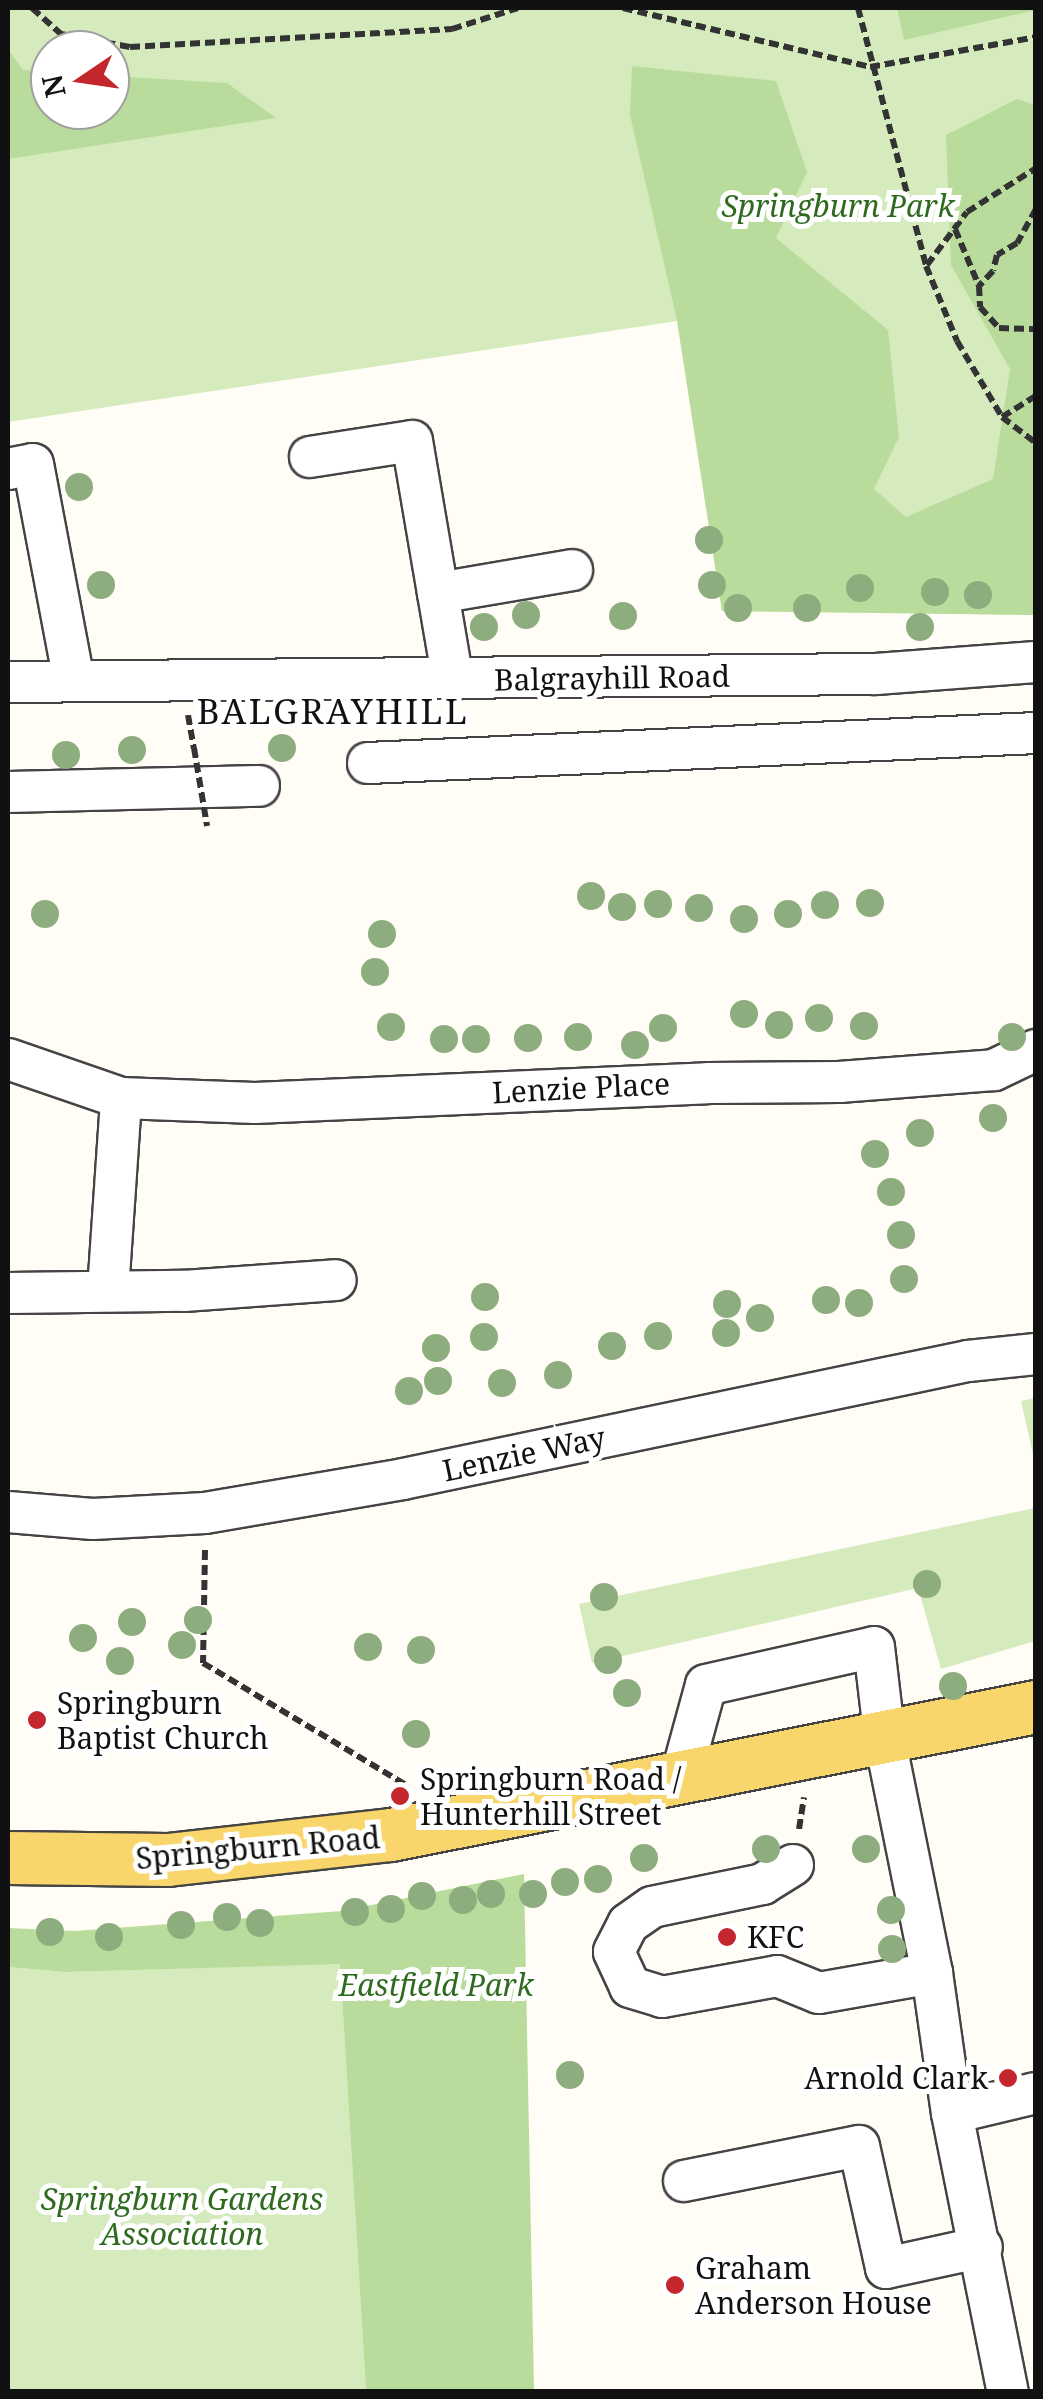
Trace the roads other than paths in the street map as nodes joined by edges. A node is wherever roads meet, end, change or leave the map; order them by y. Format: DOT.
graph roads {
  1 [pos="310,458"];
  2 [pos="8,468"];
  3 [pos="572,570"];
  4 [pos="438,593"];
  5 [pos="1036,662"];
  6 [pos="74,680"];
  7 [pos="453,680"];
  8 [pos="8,682"];
  9 [pos="1036,734"];
  10 [pos="368,764"];
  11 [pos="259,786"];
  12 [pos="8,792"];
  13 [pos="1036,1050"];
  14 [pos="8,1060"];
  15 [pos="121,1098"];
  16 [pos="336,1280"];
  17 [pos="108,1291"];
  18 [pos="8,1293"];
  19 [pos="1036,1354"];
  20 [pos="8,1512"];
  21 [pos="1036,1707"];
  22 [pos="885,1740"];
  23 [pos="680,1780"];
  24 [pos="8,1858"];
  25 [pos="793,1865"];
  26 [pos="932,1973"];
  27 [pos="1036,2092"];
  28 [pos="952,2113"];
  29 [pos="684,2181"];
  30 [pos="982,2247"];
  31 [pos="1008,2392"];
  1 -- 4 [label="street"];
  2 -- 6 [label="street"];
  3 -- 4 [label="street"];
  4 -- 7 [label="street"];
  5 -- 7 [label="street, Balgrayhill Road"];
  6 -- 7 [label="street, Balgrayhill Road"];
  6 -- 8 [label="street, Balgrayhill Road"];
  9 -- 10 [label="street"];
  11 -- 12 [label="street"];
  13 -- 15 [label="street, Lenzie Place"];
  14 -- 15 [label="street, Lenzie Place"];
  15 -- 17 [label="street"];
  16 -- 17 [label="street"];
  17 -- 18 [label="street"];
  19 -- 20 [label="street, Lenzie Way"];
  21 -- 22 [label="main road, Springburn Road"];
  22 -- 23 [label="main road, Springburn Road"];
  22 -- 23 [label="street"];
  22 -- 26 [label="street"];
  23 -- 24 [label="main road, Springburn Road"];
  25 -- 26 [label="street"];
  26 -- 28 [label="street"];
  27 -- 28 [label="street"];
  28 -- 30 [label="street"];
  29 -- 30 [label="street"];
  30 -- 31 [label="street"];
}
